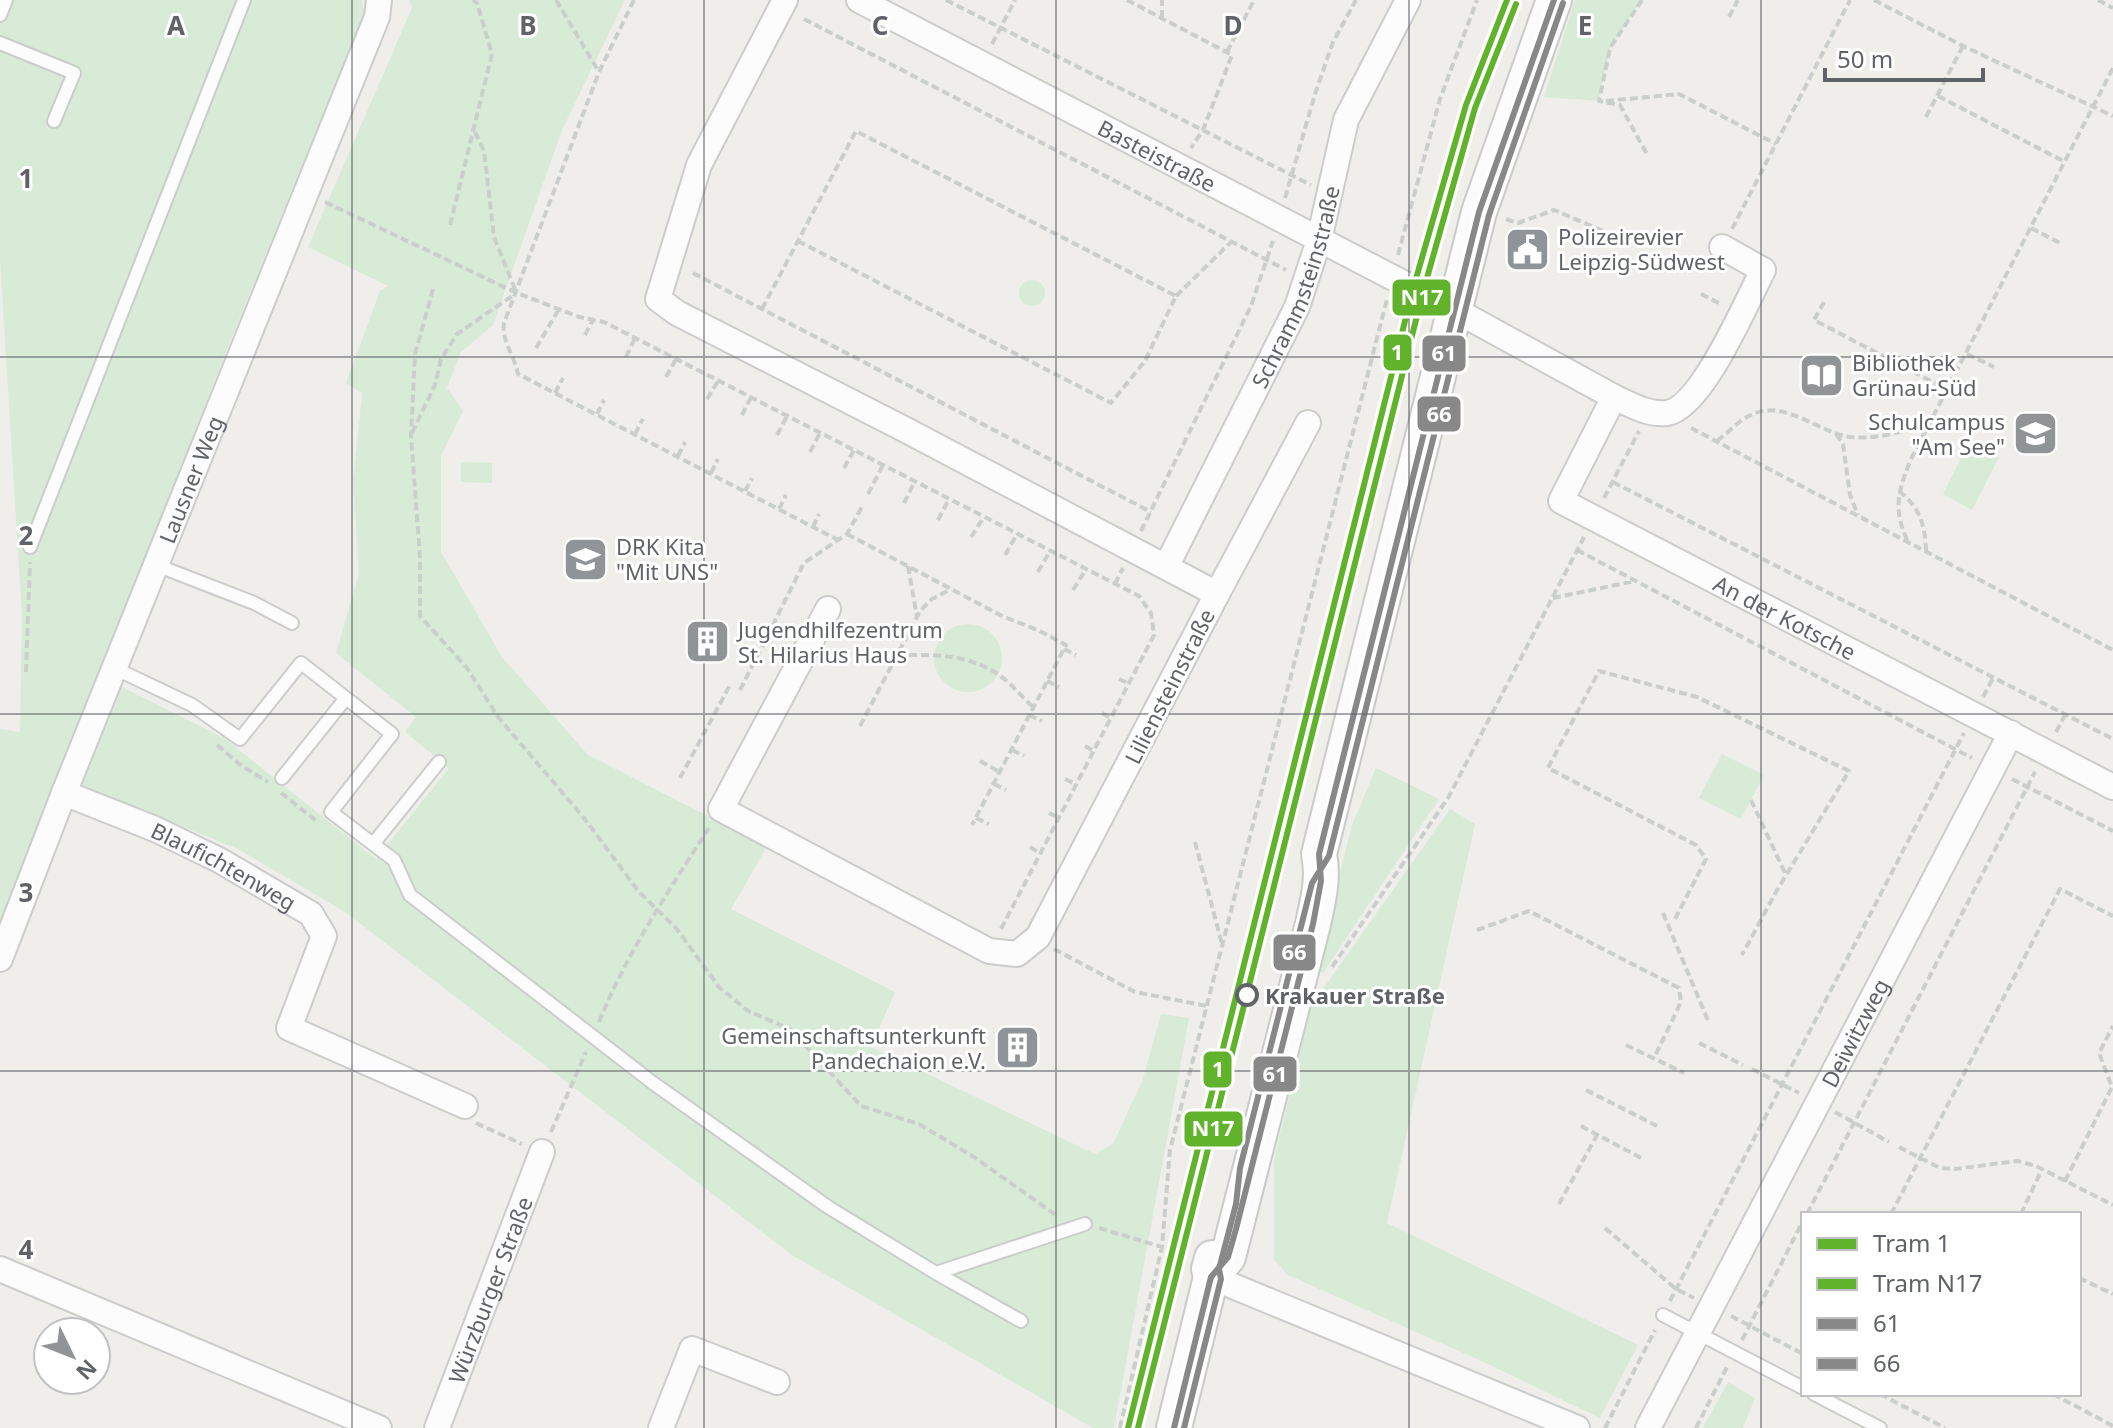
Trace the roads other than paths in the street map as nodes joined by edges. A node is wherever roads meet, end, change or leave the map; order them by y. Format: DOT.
graph roads {
  1 [pos="6,0"];
  2 [pos="244,0"];
  3 [pos="379,0"];
  4 [pos="785,0"];
  5 [pos="859,0"];
  6 [pos="1408,0"];
  7 [pos="1554,0"];
  8 [pos="0,15"];
  9 [pos="0,43"];
  10 [pos="54,121"];
  11 [pos="1727,238"];
  12 [pos="1319,240"];
  13 [pos="1455,310"];
  14 [pos="1614,397"];
  15 [pos="1308,423"];
  16 [pos="30,547"];
  17 [pos="156,565"];
  18 [pos="1166,567"];
  19 [pos="1217,594"];
  20 [pos="828,609"];
  21 [pos="292,623"];
  22 [pos="114,668"];
  23 [pos="346,698"];
  24 [pos="2011,733"];
  25 [pos="439,762"];
  26 [pos="282,778"];
  27 [pos="2113,787"];
  28 [pos="64,793"];
  29 [pos="373,844"];
  30 [pos="1319,854"];
  31 [pos="0,959"];
  32 [pos="465,1106"];
  33 [pos="542,1152"];
  34 [pos="1085,1224"];
  35 [pos="0,1269"];
  36 [pos="936,1273"];
  37 [pos="1211,1277"];
  38 [pos="1663,1315"];
  39 [pos="1021,1321"];
  40 [pos="1697,1334"];
  41 [pos="777,1382"];
  42 [pos="1801,1387"];
  43 [pos="1818,1396"];
  44 [pos="379,1428"];
  45 [pos="437,1428"];
  46 [pos="661,1428"];
  47 [pos="1174,1428"];
  48 [pos="1577,1428"];
  49 [pos="1648,1428"];
  50 [pos="1880,1428"];
  1 -- 8 [label="lane"];
  2 -- 16 [label="lane"];
  3 -- 17 [label="street, Lausner Weg"];
  4 -- 18 [label="street, Liliensteinstraße"];
  5 -- 12 [label="street, Basteistraße"];
  6 -- 12 [label="street, Schrammsteinstraße"];
  7 -- 13 [label="main road"];
  9 -- 10 [label="lane"];
  11 -- 14 [label="street"];
  12 -- 13 [label="street, Basteistraße"];
  12 -- 18 [label="street, Schrammsteinstraße"];
  13 -- 14 [label="street"];
  13 -- 30 [label="main road"];
  14 -- 24 [label="street, An der Kotsche"];
  15 -- 19 [label="street"];
  17 -- 21 [label="lane"];
  17 -- 22 [label="street, Lausner Weg"];
  18 -- 19 [label="street, Liliensteinstraße"];
  19 -- 20 [label="street, Liliensteinstraße"];
  22 -- 23 [label="lane"];
  22 -- 28 [label="street, Lausner Weg"];
  23 -- 26 [label="lane"];
  23 -- 29 [label="lane"];
  24 -- 27 [label="street, An der Kotsche"];
  24 -- 40 [label="street, Deiwitzweg"];
  25 -- 29 [label="lane"];
  28 -- 31 [label="street, Lausner Weg"];
  28 -- 32 [label="street, Blaufichtenweg"];
  29 -- 36 [label="lane"];
  30 -- 37 [label="main road"];
  30 -- 37 [label="main road"];
  33 -- 45 [label="street, Würzburger Straße"];
  34 -- 36 [label="lane"];
  35 -- 44 [label="street"];
  36 -- 39 [label="lane"];
  37 -- 47 [label="main road"];
  37 -- 48 [label="street"];
  38 -- 40 [label="lane"];
  40 -- 42 [label="lane"];
  40 -- 49 [label="street, Deiwitzweg"];
  41 -- 46 [label="street"];
  43 -- 50 [label="lane"];
}
